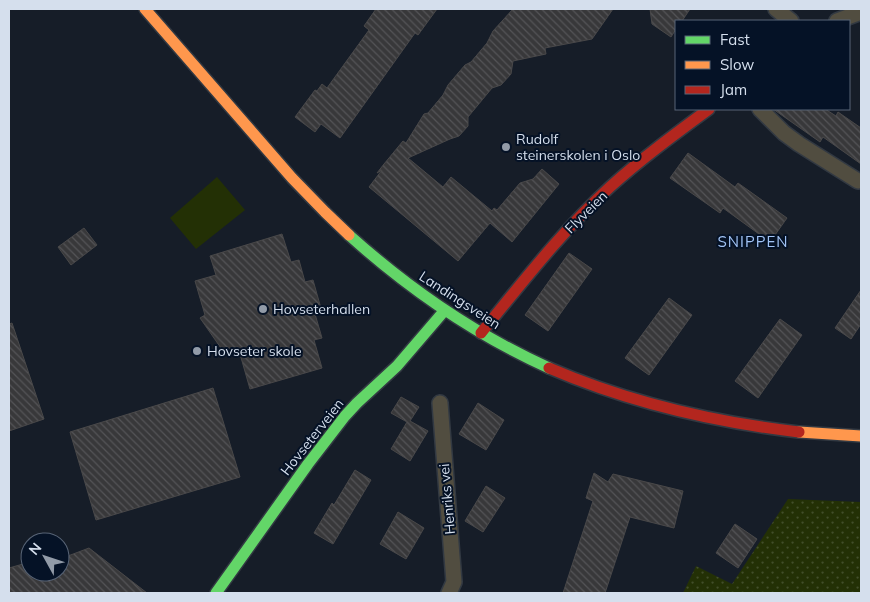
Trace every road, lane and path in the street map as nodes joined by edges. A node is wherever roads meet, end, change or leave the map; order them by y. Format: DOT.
graph roads {
  1 [pos="145,9"];
  2 [pos="776,9"];
  3 [pos="861,12"];
  4 [pos="791,20"];
  5 [pos="840,20"];
  6 [pos="708,110"];
  7 [pos="761,110"];
  8 [pos="858,181"];
  9 [pos="445,310"];
  10 [pos="481,333"];
  11 [pos="440,403"];
  12 [pos="861,436"];
  13 [pos="216,593"];
  14 [pos="449,593"];
  1 -- 9 [label="street, Landingsveien"];
  2 -- 4 [label="street"];
  3 -- 5 [label="street"];
  6 -- 10 [label="street, Flyveien"];
  7 -- 8 [label="street"];
  9 -- 10 [label="street, Landingsveien"];
  9 -- 13 [label="street, Hovseterveien"];
  10 -- 12 [label="street, Landingsveien"];
  11 -- 14 [label="street, Henriks vei"];
}
